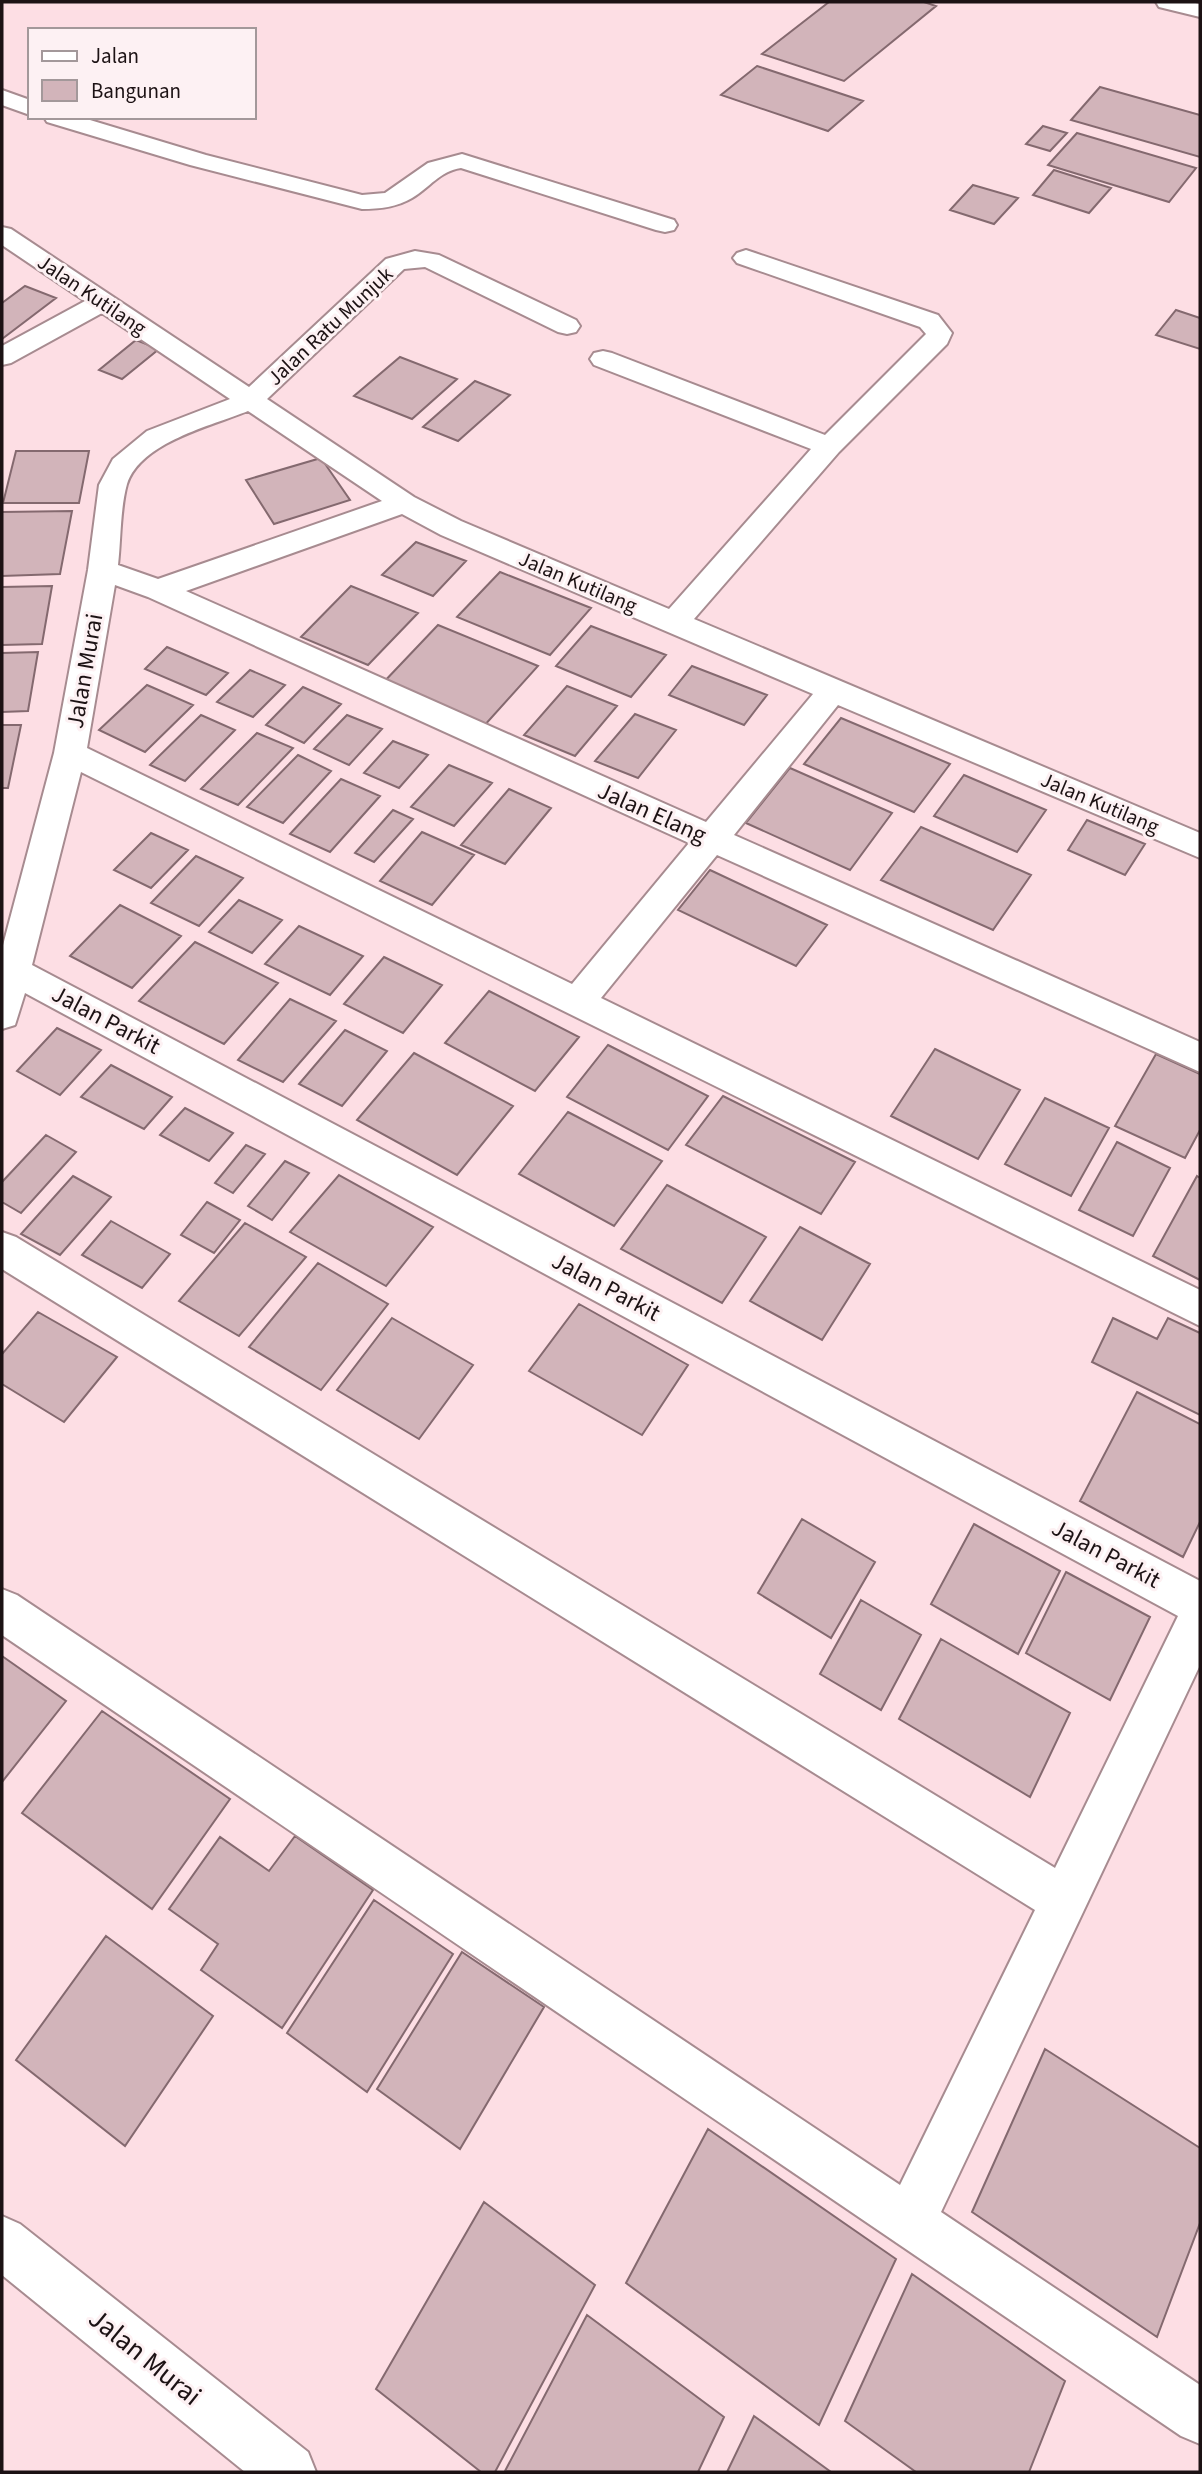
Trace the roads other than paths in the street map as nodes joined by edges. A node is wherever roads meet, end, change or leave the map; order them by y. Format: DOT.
graph roads {
  1 [pos="1167,2"];
  2 [pos="1200,11"];
  3 [pos="2,97"];
  4 [pos="28,107"];
  5 [pos="62,119"];
  6 [pos="665,225"];
  7 [pos="2,234"];
  8 [pos="747,258"];
  9 [pos="103,302"];
  10 [pos="567,326"];
  11 [pos="2,357"];
  12 [pos="603,359"];
  13 [pos="250,401"];
  14 [pos="829,446"];
  15 [pos="404,503"];
  16 [pos="103,570"];
  17 [pos="158,590"];
  18 [pos="675,622"];
  19 [pos="834,689"];
  20 [pos="70,753"];
  21 [pos="712,841"];
  22 [pos="1200,846"];
  23 [pos="12,970"];
  24 [pos="577,1003"];
  25 [pos="2,1015"];
  26 [pos="1200,1058"];
  27 [pos="2,1249"];
  28 [pos="1200,1309"];
  29 [pos="1200,1604"];
  30 [pos="2,1610"];
  31 [pos="1200,1618"];
  32 [pos="1064,1901"];
  33 [pos="910,2221"];
  34 [pos="2,2242"];
  35 [pos="1200,2417"];
  36 [pos="263,2464"];
  1 -- 2 [label="street"];
  3 -- 4 [label="street"];
  5 -- 6 [label="street"];
  7 -- 9 [label="street, Jalan Kutilang"];
  8 -- 14 [label="street"];
  9 -- 11 [label="street"];
  9 -- 13 [label="street, Jalan Kutilang"];
  10 -- 13 [label="street, Jalan Ratu Munjuk"];
  12 -- 14 [label="street"];
  13 -- 15 [label="street, Jalan Kutilang"];
  13 -- 16 [label="street, Jalan Murai"];
  14 -- 18 [label="street"];
  15 -- 17 [label="street"];
  15 -- 18 [label="street, Jalan Kutilang"];
  16 -- 17 [label="street, Jalan Elang"];
  16 -- 20 [label="street, Jalan Murai"];
  17 -- 21 [label="street, Jalan Elang"];
  18 -- 19 [label="street, Jalan Kutilang"];
  19 -- 21 [label="street"];
  19 -- 22 [label="street, Jalan Kutilang"];
  20 -- 23 [label="street, Jalan Murai"];
  20 -- 24 [label="street"];
  21 -- 24 [label="street"];
  21 -- 26 [label="street, Jalan Elang"];
  23 -- 25 [label="street, Jalan Murai"];
  23 -- 29 [label="street, Jalan Parkit"];
  24 -- 28 [label="street"];
  27 -- 32 [label="street"];
  30 -- 33 [label="street"];
  31 -- 32 [label="street"];
  32 -- 33 [label="street"];
  33 -- 35 [label="street"];
  34 -- 36 [label="street, Jalan Murai"];
}
